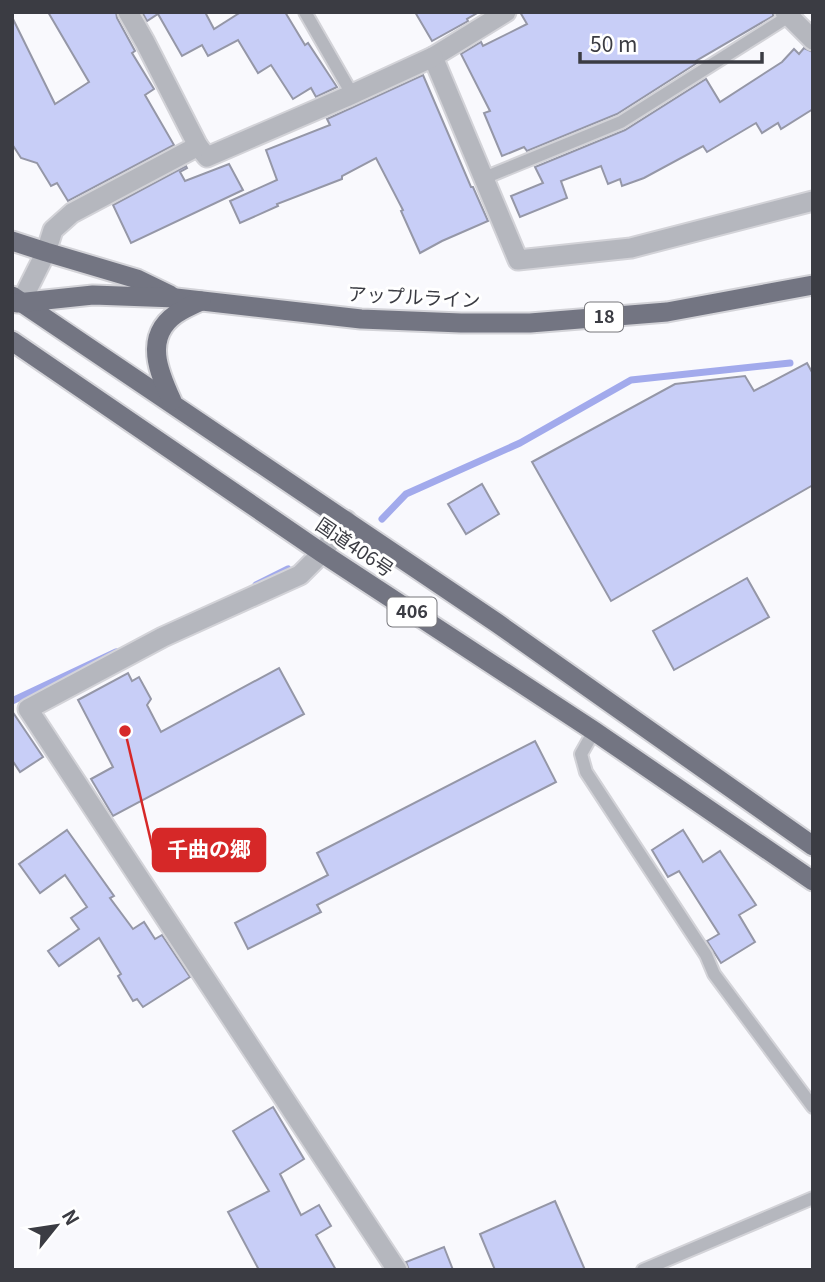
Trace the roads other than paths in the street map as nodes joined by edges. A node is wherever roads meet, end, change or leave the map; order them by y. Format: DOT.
graph roads {
  1 [pos="128,12"];
  2 [pos="305,12"];
  3 [pos="506,12"];
  4 [pos="787,14"];
  5 [pos="485,18"];
  6 [pos="813,40"];
  7 [pos="433,57"];
  8 [pos="352,94"];
  9 [pos="198,146"];
  10 [pos="484,177"];
  11 [pos="813,201"];
  12 [pos="12,241"];
  13 [pos="46,252"];
  14 [pos="813,285"];
  15 [pos="176,298"];
  16 [pos="15,301"];
  17 [pos="201,301"];
  18 [pos="12,341"];
  19 [pos="174,404"];
  20 [pos="346,520"];
  21 [pos="322,553"];
  22 [pos="20,713"];
  23 [pos="594,731"];
  24 [pos="813,846"];
  25 [pos="813,881"];
  26 [pos="813,1107"];
  27 [pos="813,1198"];
  28 [pos="397,1270"];
  29 [pos="643,1270"];
  1 -- 9 [label="street"];
  2 -- 8 [label="lane"];
  3 -- 5 [label="street"];
  4 -- 6 [label="street"];
  4 -- 10 [label="lane"];
  5 -- 7 [label="street"];
  7 -- 8 [label="street"];
  7 -- 10 [label="street"];
  8 -- 9 [label="street"];
  9 -- 13 [label="street"];
  10 -- 11 [label="street"];
  12 -- 13 [label="highway"];
  13 -- 15 [label="highway"];
  13 -- 16 [label="street"];
  14 -- 17 [label="highway, アップルライン / 18"];
  15 -- 16 [label="highway, アップルライン / 18"];
  15 -- 17 [label="highway, アップルライン / 18"];
  16 -- 19 [label="highway, 国道406号 / 406"];
  17 -- 19 [label="highway"];
  18 -- 21 [label="highway, 国道406号 / 406"];
  19 -- 20 [label="highway, 国道406号 / 406"];
  20 -- 21 [label="street"];
  20 -- 24 [label="highway, 国道406号 / 406"];
  21 -- 22 [label="street"];
  21 -- 23 [label="highway, 国道406号 / 406"];
  22 -- 28 [label="street"];
  23 -- 25 [label="highway, 国道406号 / 406"];
  23 -- 26 [label="lane"];
  27 -- 29 [label="lane"];
}
